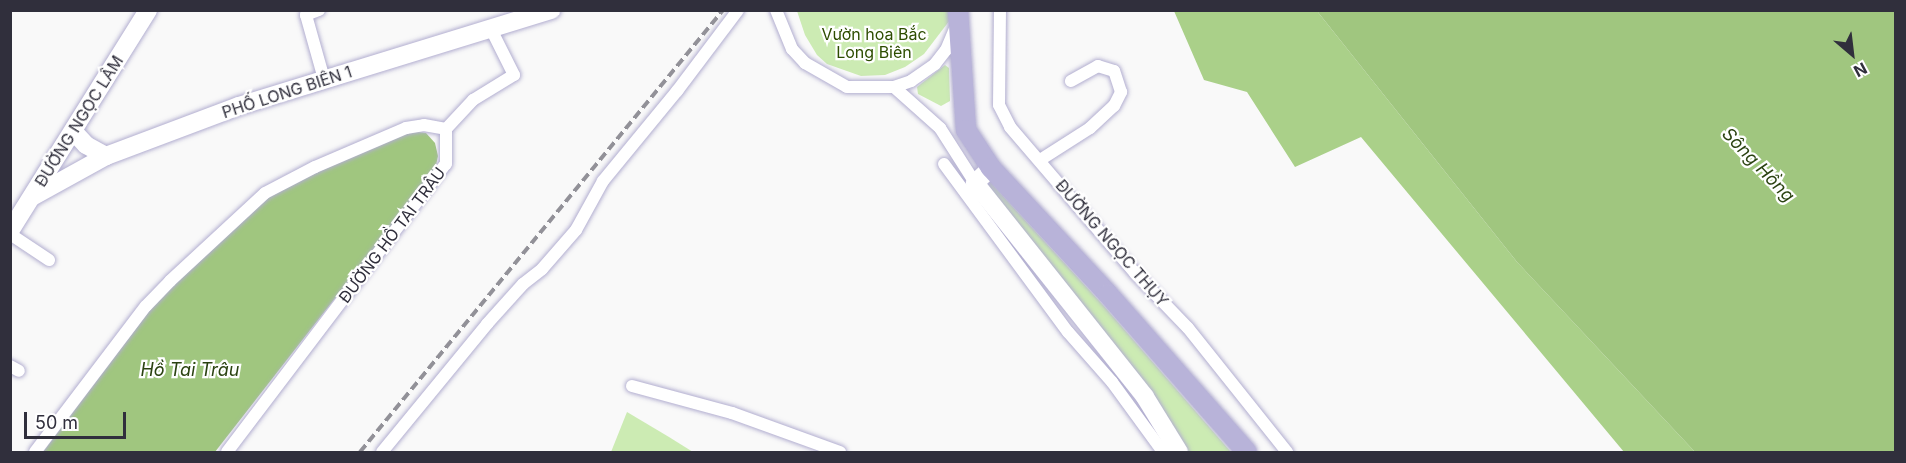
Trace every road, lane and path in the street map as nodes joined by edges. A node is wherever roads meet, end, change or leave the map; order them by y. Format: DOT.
graph roads {
  1 [pos="148,10"];
  2 [pos="320,10"];
  3 [pos="552,10"];
  4 [pos="738,10"];
  5 [pos="776,10"];
  6 [pos="1000,10"];
  7 [pos="959,14"];
  8 [pos="491,29"];
  9 [pos="324,79"];
  10 [pos="1071,81"];
  11 [pos="894,87"];
  12 [pos="940,128"];
  13 [pos="446,129"];
  14 [pos="966,130"];
  15 [pos="73,131"];
  16 [pos="106,156"];
  17 [pos="1040,160"];
  18 [pos="944,164"];
  19 [pos="990,168"];
  20 [pos="975,183"];
  21 [pos="32,197"];
  22 [pos="10,232"];
  23 [pos="49,260"];
  24 [pos="632,386"];
  25 [pos="387,450"];
  26 [pos="35,453"];
  27 [pos="227,453"];
  28 [pos="840,453"];
  29 [pos="1163,453"];
  30 [pos="1179,453"];
  31 [pos="1247,453"];
  32 [pos="1287,453"];
  1 -- 15 [label="main road, ĐƯỜNG NGỌC LÂM"];
  2 -- 9 [label="street"];
  3 -- 8 [label="main road, PHỐ LONG BIÊN 1"];
  4 -- 25 [label="street"];
  5 -- 11 [label="street"];
  6 -- 17 [label="street, ĐƯỜNG NGỌC THỤY"];
  7 -- 11 [label="street"];
  7 -- 14 [label="main road"];
  8 -- 9 [label="main road, PHỐ LONG BIÊN 1"];
  8 -- 13 [label="street"];
  9 -- 16 [label="main road, PHỐ LONG BIÊN 1"];
  10 -- 17 [label="street"];
  11 -- 12 [label="street"];
  12 -- 14 [label="street"];
  12 -- 20 [label="street"];
  13 -- 26 [label="street"];
  13 -- 27 [label="street, ĐƯỜNG HỒ TAI TRÂU"];
  14 -- 19 [label="main road"];
  15 -- 16 [label="main road"];
  15 -- 21 [label="main road, ĐƯỜNG NGỌC LÂM"];
  16 -- 21 [label="main road, PHỐ LONG BIÊN 1"];
  17 -- 32 [label="street, ĐƯỜNG NGỌC THỤY"];
  18 -- 29 [label="street"];
  19 -- 20 [label="main road"];
  19 -- 31 [label="main road"];
  20 -- 30 [label="main road"];
  21 -- 22 [label="main road, ĐƯỜNG NGỌC LÂM"];
  22 -- 23 [label="street"];
  24 -- 28 [label="street"];
}
